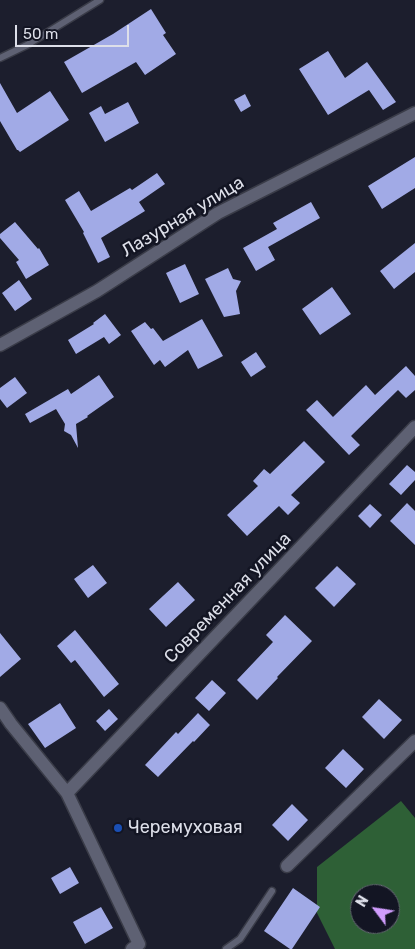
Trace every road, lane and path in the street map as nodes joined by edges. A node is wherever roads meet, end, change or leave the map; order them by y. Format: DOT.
graph roads {
  1 [pos="100,0"];
  2 [pos="0,58"];
  3 [pos="415,113"];
  4 [pos="0,345"];
  5 [pos="415,427"];
  6 [pos="0,708"];
  7 [pos="415,741"];
  8 [pos="67,793"];
  9 [pos="287,866"];
  10 [pos="272,891"];
  11 [pos="138,947"];
  12 [pos="226,949"];
  1 -- 2 [label="lane"];
  3 -- 4 [label="street, Лазурная улица"];
  5 -- 8 [label="street, Современная улица"];
  6 -- 8 [label="street"];
  7 -- 9 [label="street"];
  8 -- 11 [label="street"];
  10 -- 12 [label="lane"];
}
